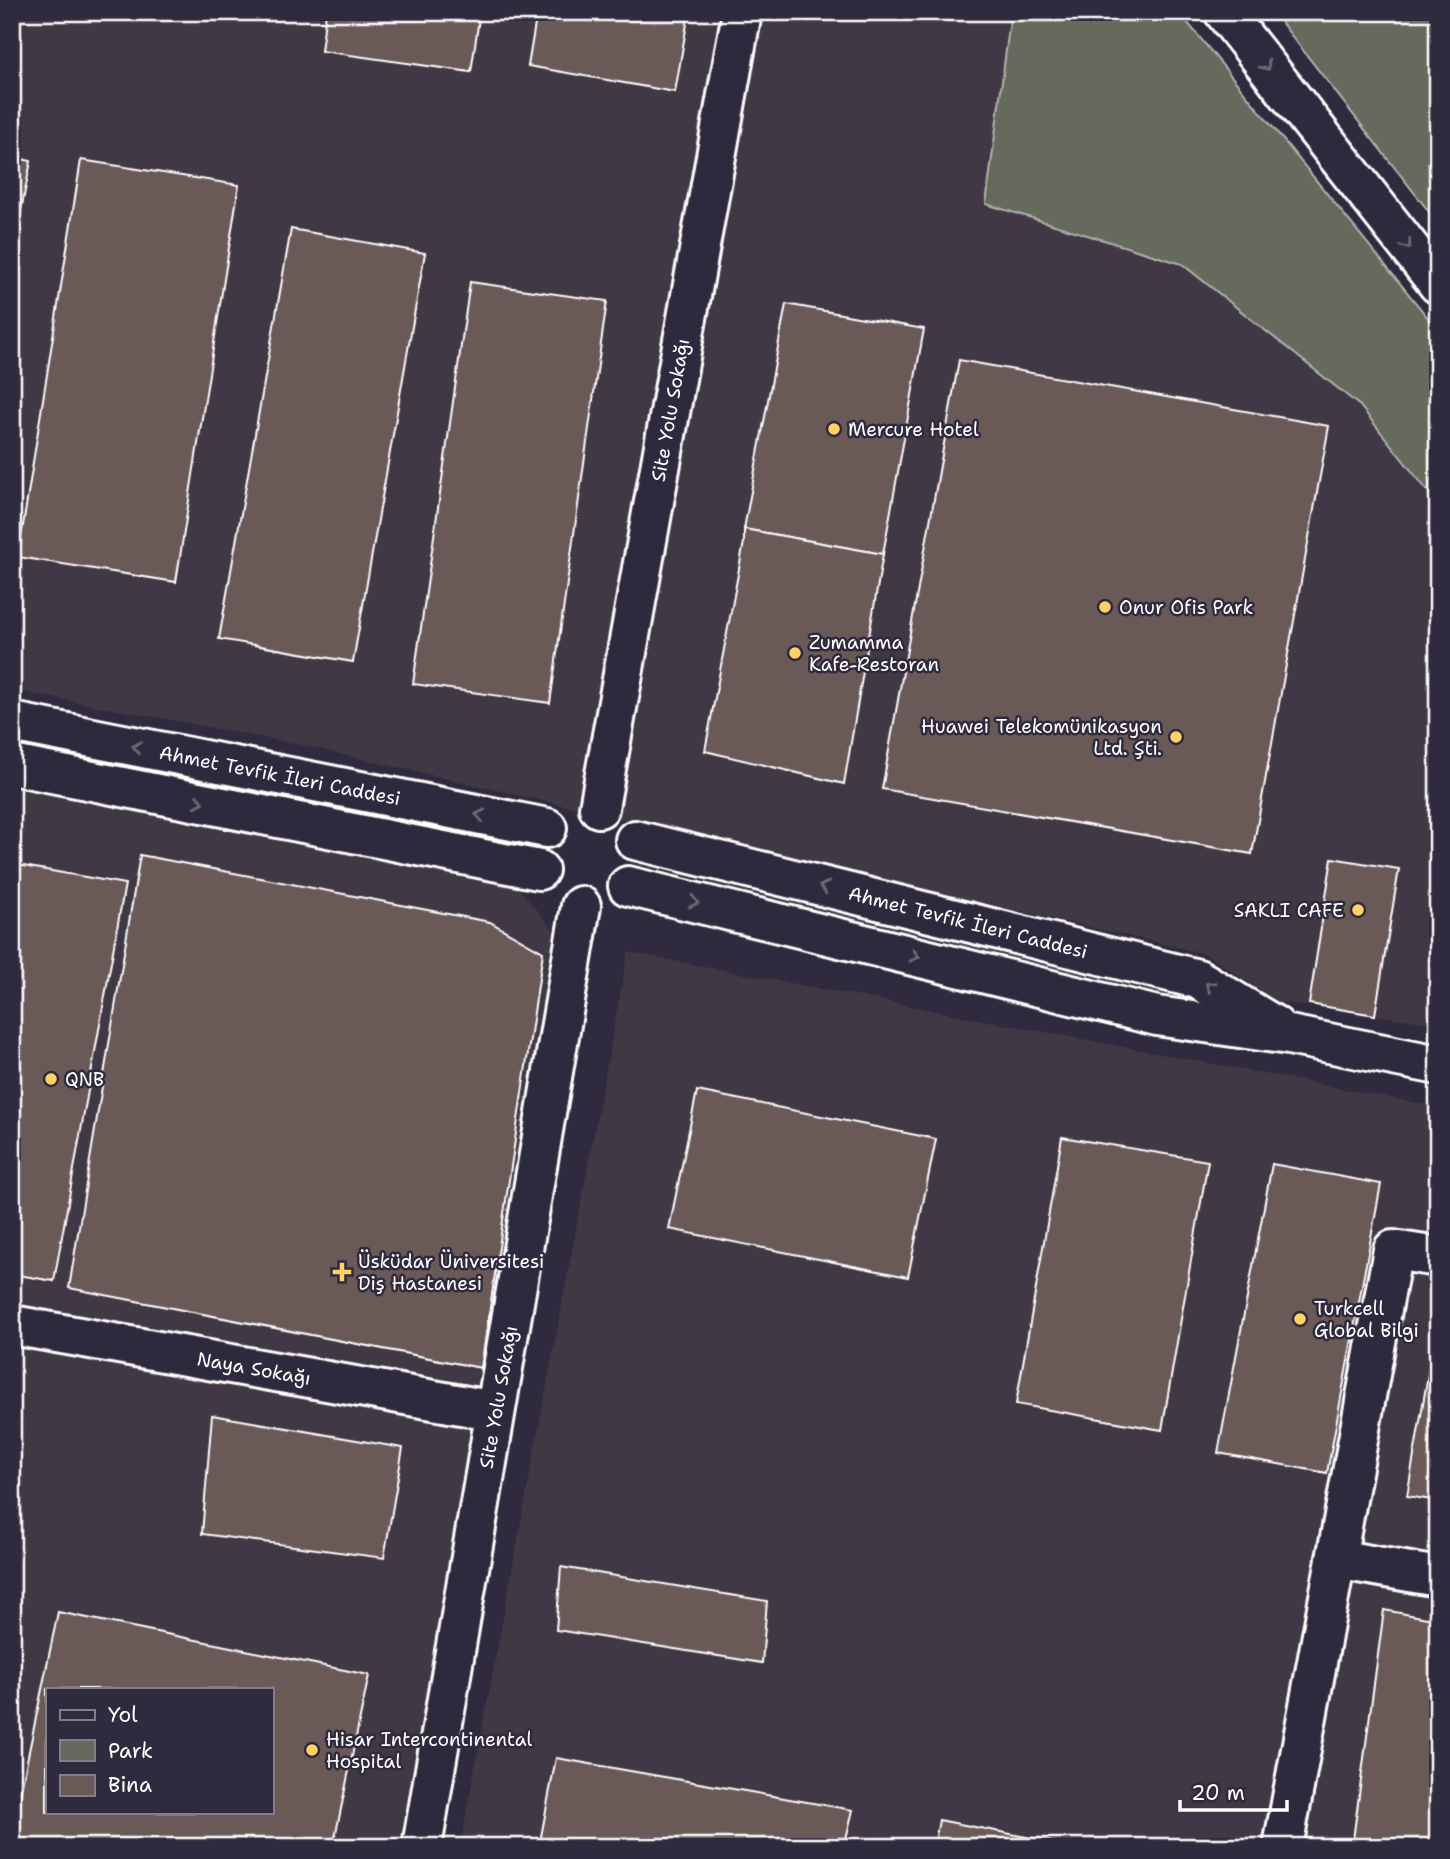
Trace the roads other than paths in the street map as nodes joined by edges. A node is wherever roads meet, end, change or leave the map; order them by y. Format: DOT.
graph roads {
  1 [pos="741,12"];
  2 [pos="1224,12"];
  3 [pos="1438,284"];
  4 [pos="12,722"];
  5 [pos="12,765"];
  6 [pos="598,808"];
  7 [pos="547,828"];
  8 [pos="635,840"];
  9 [pos="539,870"];
  10 [pos="628,886"];
  11 [pos="581,906"];
  12 [pos="1289,1035"];
  13 [pos="1438,1065"];
  14 [pos="1438,1257"];
  15 [pos="12,1325"];
  16 [pos="495,1411"];
  17 [pos="1336,1559"];
  18 [pos="1438,1577"];
  19 [pos="422,1847"];
  20 [pos="1283,1847"];
  1 -- 6 [label="main road, Site Yolu Sokağı"];
  2 -- 3 [label="main road, one-way"];
  7 -- 4 [label="main road, Ahmet Tevfik İleri Caddesi, one-way"];
  5 -- 9 [label="main road, one-way"];
  6 -- 7 [label="main road"];
  6 -- 8 [label="main road"];
  7 -- 9 [label="main road"];
  8 -- 10 [label="main road"];
  12 -- 8 [label="main road, Ahmet Tevfik İleri Caddesi, one-way"];
  9 -- 11 [label="main road"];
  10 -- 11 [label="main road"];
  10 -- 12 [label="main road, Ahmet Tevfik İleri Caddesi, one-way"];
  11 -- 16 [label="main road, Site Yolu Sokağı"];
  12 -- 13 [label="main road, Ahmet Tevfik İleri Caddesi"];
  14 -- 17 [label="main road"];
  15 -- 16 [label="main road, Naya Sokağı"];
  16 -- 19 [label="main road, Site Yolu Sokağı"];
  17 -- 18 [label="main road"];
  17 -- 20 [label="main road"];
}
